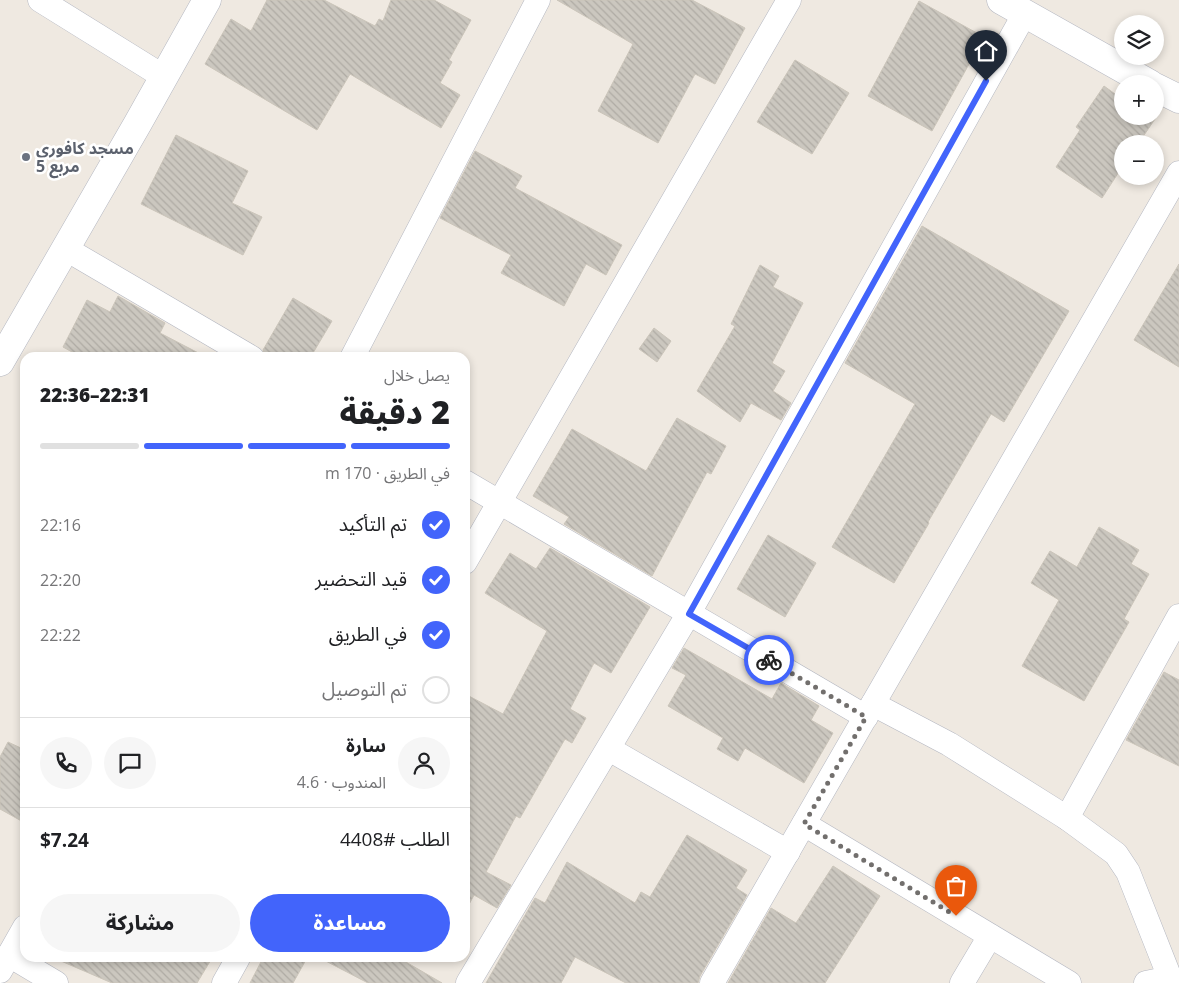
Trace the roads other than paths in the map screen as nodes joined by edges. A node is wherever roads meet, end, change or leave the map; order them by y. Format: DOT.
graph roads {
  1 [pos="40,0"];
  2 [pos="207,0"];
  3 [pos="538,0"];
  4 [pos="789,0"];
  5 [pos="1013,6"];
  6 [pos="1134,75"];
  7 [pos="164,76"];
  8 [pos="1164,92"];
  9 [pos="1179,99"];
  10 [pos="1179,174"];
  11 [pos="66,249"];
  12 [pos="242,352"];
  13 [pos="355,352"];
  14 [pos="0,362"];
  15 [pos="470,485"];
  16 [pos="499,502"];
  17 [pos="470,553"];
  18 [pos="689,614"];
  19 [pos="1179,616"];
  20 [pos="869,711"];
  21 [pos="608,749"];
  22 [pos="1067,818"];
  23 [pos="804,824"];
  24 [pos="788,852"];
  25 [pos="20,936"];
  26 [pos="990,936"];
  27 [pos="236,962"];
  28 [pos="4,963"];
  29 [pos="1174,981"];
  30 [pos="56,983"];
  31 [pos="224,983"];
  32 [pos="468,983"];
  33 [pos="712,983"];
  34 [pos="962,983"];
  35 [pos="1069,983"];
  36 [pos="1146,983"];
  1 -- 7 [label="street"];
  2 -- 7 [label="street"];
  3 -- 13 [label="street"];
  4 -- 16 [label="street"];
  5 -- 6 [label="street"];
  5 -- 18 [label="street"];
  7 -- 11 [label="street"];
  8 -- 9 [label="street"];
  10 -- 20 [label="street"];
  11 -- 12 [label="street"];
  11 -- 14 [label="street"];
  15 -- 16 [label="street"];
  16 -- 17 [label="street"];
  16 -- 18 [label="street"];
  18 -- 20 [label="street"];
  18 -- 21 [label="street"];
  19 -- 22 [label="street"];
  20 -- 22 [label="street"];
  20 -- 23 [label="street"];
  21 -- 24 [label="street"];
  21 -- 32 [label="street"];
  22 -- 29 [label="street"];
  23 -- 24 [label="street"];
  23 -- 26 [label="street"];
  24 -- 33 [label="street"];
  25 -- 28 [label="street"];
  26 -- 34 [label="street"];
  26 -- 35 [label="street"];
  27 -- 31 [label="street"];
  28 -- 30 [label="street"];
  29 -- 36 [label="street"];
}
